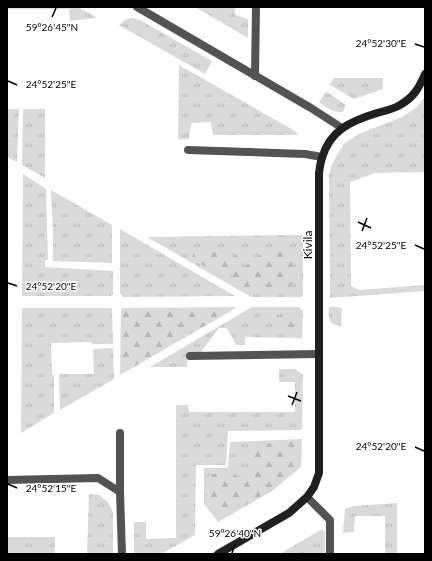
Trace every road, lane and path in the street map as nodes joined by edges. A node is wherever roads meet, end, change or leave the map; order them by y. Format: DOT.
graph roads {
  1 [pos="137,7"];
  2 [pos="256,7"];
  3 [pos="425,74"];
  4 [pos="255,76"];
  5 [pos="342,128"];
  6 [pos="188,150"];
  7 [pos="322,157"];
  8 [pos="319,354"];
  9 [pos="190,356"];
  10 [pos="120,433"];
  11 [pos="7,480"];
  12 [pos="120,492"];
  13 [pos="307,497"];
  14 [pos="122,554"];
  15 [pos="218,554"];
  16 [pos="330,554"];
  1 -- 4 [label="street"];
  2 -- 4 [label="street"];
  3 -- 5 [label="street, Kivila"];
  4 -- 5 [label="street"];
  5 -- 7 [label="street, Kivila"];
  6 -- 7 [label="street"];
  7 -- 8 [label="street, Kivila"];
  8 -- 9 [label="street"];
  8 -- 13 [label="street, Kivila"];
  10 -- 12 [label="street"];
  11 -- 12 [label="street"];
  12 -- 14 [label="street"];
  13 -- 15 [label="street, Kivila"];
  13 -- 16 [label="street"];
}
